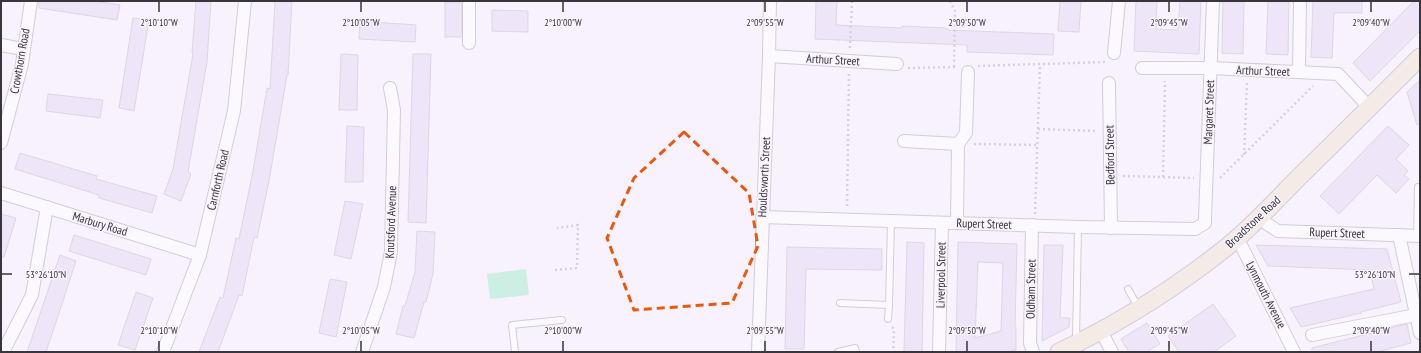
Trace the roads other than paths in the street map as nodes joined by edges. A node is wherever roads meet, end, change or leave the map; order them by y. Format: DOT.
graph roads {
  1 [pos="30,1"];
  2 [pos="246,1"];
  3 [pos="469,1"];
  4 [pos="770,1"];
  5 [pos="1119,1"];
  6 [pos="1212,1"];
  7 [pos="1300,1"];
  8 [pos="469,43"];
  9 [pos="1,45"];
  10 [pos="23,49"];
  11 [pos="769,56"];
  12 [pos="1420,57"];
  13 [pos="1112,58"];
  14 [pos="897,64"];
  15 [pos="968,68"];
  16 [pos="1142,68"];
  17 [pos="1211,68"];
  18 [pos="1298,72"];
  19 [pos="1109,83"];
  20 [pos="390,88"];
  21 [pos="1369,107"];
  22 [pos="904,141"];
  23 [pos="1,143"];
  24 [pos="958,144"];
  25 [pos="1418,187"];
  26 [pos="1,193"];
  27 [pos="47,207"];
  28 [pos="762,217"];
  29 [pos="1258,218"];
  30 [pos="891,221"];
  31 [pos="942,223"];
  32 [pos="1205,223"];
  33 [pos="956,224"];
  34 [pos="1033,225"];
  35 [pos="1078,227"];
  36 [pos="1112,228"];
  37 [pos="1399,235"];
  38 [pos="1418,236"];
  39 [pos="1236,239"];
  40 [pos="200,255"];
  41 [pos="1128,290"];
  42 [pos="840,303"];
  43 [pos="889,305"];
  44 [pos="1139,308"];
  45 [pos="1416,315"];
  46 [pos="888,319"];
  47 [pos="562,320"];
  48 [pos="1101,331"];
  49 [pos="1420,333"];
  50 [pos="1312,335"];
  51 [pos="1076,344"];
  52 [pos="3,352"];
  53 [pos="163,352"];
  54 [pos="362,352"];
  55 [pos="515,352"];
  56 [pos="758,352"];
  57 [pos="838,352"];
  58 [pos="856,352"];
  59 [pos="939,352"];
  60 [pos="1033,352"];
  61 [pos="1059,352"];
  62 [pos="1112,352"];
  63 [pos="1294,352"];
  1 -- 10 [label="street, Crowthorn Road"];
  2 -- 40 [label="street, Carnforth Road"];
  3 -- 8 [label="street"];
  4 -- 11 [label="street, Houldsworth Street"];
  5 -- 13 [label="street"];
  6 -- 17 [label="street, Margaret Street"];
  7 -- 18 [label="street"];
  9 -- 10 [label="street"];
  10 -- 23 [label="street, Crowthorn Road"];
  11 -- 14 [label="street, Arthur Street"];
  11 -- 28 [label="street, Houldsworth Street"];
  12 -- 21 [label="main road, Broadstone Road"];
  15 -- 24 [label="street"];
  16 -- 17 [label="street, Arthur Street"];
  17 -- 18 [label="street, Arthur Street"];
  17 -- 32 [label="street, Margaret Street"];
  18 -- 21 [label="street, Arthur Street"];
  19 -- 36 [label="street, Bedford Street"];
  20 -- 54 [label="street, Knutsford Avenue"];
  21 -- 29 [label="main road, Broadstone Road"];
  22 -- 24 [label="street"];
  24 -- 33 [label="street"];
  25 -- 38 [label="lane"];
  26 -- 27 [label="street, Marbury Road"];
  27 -- 40 [label="street, Marbury Road"];
  27 -- 52 [label="street"];
  28 -- 30 [label="street, Rupert Street"];
  28 -- 56 [label="street, Houldsworth Street"];
  29 -- 37 [label="street, Rupert Street"];
  29 -- 39 [label="main road, Broadstone Road"];
  30 -- 31 [label="street, Rupert Street"];
  30 -- 43 [label="lane"];
  31 -- 33 [label="street, Rupert Street"];
  31 -- 59 [label="street, Liverpool Street"];
  32 -- 36 [label="street, Rupert Street"];
  33 -- 34 [label="street, Rupert Street"];
  34 -- 35 [label="street, Rupert Street"];
  34 -- 60 [label="street, Oldham Street"];
  35 -- 36 [label="street, Rupert Street"];
  35 -- 51 [label="lane"];
  37 -- 38 [label="street, Rupert Street"];
  37 -- 45 [label="street"];
  39 -- 44 [label="main road, Broadstone Road"];
  39 -- 63 [label="street, Lynmouth Avenue"];
  40 -- 53 [label="street, Carnforth Road"];
  41 -- 44 [label="lane"];
  42 -- 43 [label="lane"];
  43 -- 46 [label="lane"];
  44 -- 48 [label="main road, Broadstone Road"];
  45 -- 49 [label="street"];
  45 -- 50 [label="street"];
  47 -- 55 [label="lane"];
  48 -- 51 [label="main road, Broadstone Road"];
  48 -- 62 [label="street"];
  51 -- 61 [label="main road, Broadstone Road"];
  57 -- 58 [label="lane"];
}
